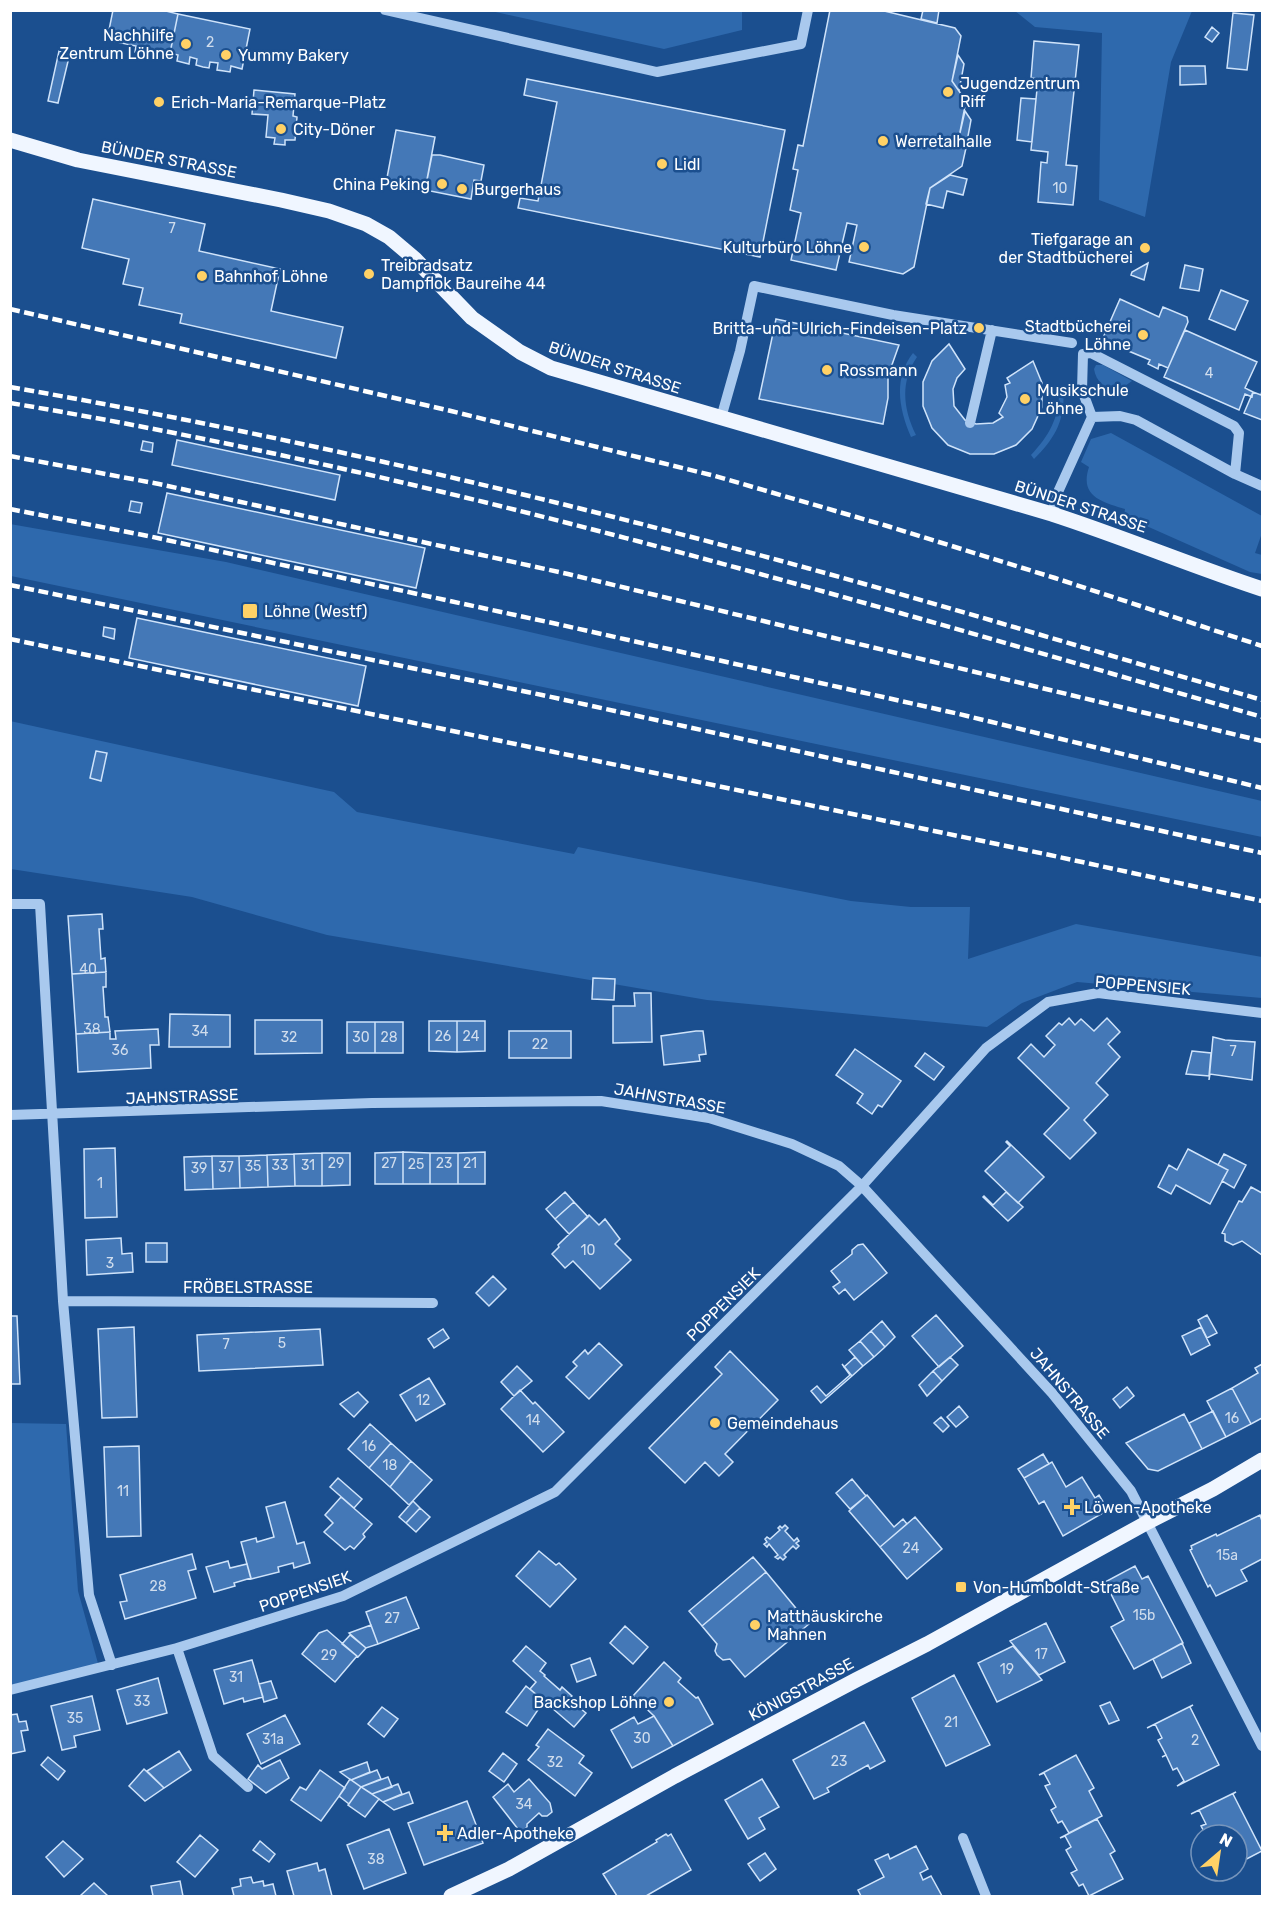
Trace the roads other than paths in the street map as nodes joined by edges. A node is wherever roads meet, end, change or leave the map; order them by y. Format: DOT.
graph roads {
  1 [pos="385,10"];
  2 [pos="808,10"];
  3 [pos="10,140"];
  4 [pos="992,330"];
  5 [pos="1072,343"];
  6 [pos="1092,417"];
  7 [pos="721,418"];
  8 [pos="970,423"];
  9 [pos="1235,474"];
  10 [pos="1263,486"];
  11 [pos="1052,514"];
  12 [pos="1263,589"];
  13 [pos="10,904"];
  14 [pos="1263,1012"];
  15 [pos="52,1115"];
  16 [pos="10,1116"];
  17 [pos="862,1186"];
  18 [pos="63,1301"];
  19 [pos="433,1303"];
  20 [pos="1263,1460"];
  21 [pos="1148,1522"];
  22 [pos="177,1648"];
  23 [pos="112,1665"];
  24 [pos="10,1690"];
  25 [pos="1263,1746"];
  26 [pos="248,1787"];
  27 [pos="963,1838"];
  28 [pos="451,1896"];
  29 [pos="986,1896"];
  1 -- 2 [label="street"];
  3 -- 7 [label="main road, BÜNDER STRASSE"];
  4 -- 5 [label="street"];
  4 -- 7 [label="street"];
  4 -- 8 [label="street"];
  6 -- 9 [label="street"];
  6 -- 9 [label="street"];
  6 -- 11 [label="street"];
  7 -- 11 [label="main road, BÜNDER STRASSE"];
  9 -- 10 [label="street"];
  11 -- 12 [label="main road, BÜNDER STRASSE"];
  13 -- 15 [label="street"];
  14 -- 17 [label="street, POPPENSIEK"];
  15 -- 16 [label="street, JAHNSTRASSE"];
  15 -- 17 [label="street, JAHNSTRASSE"];
  15 -- 18 [label="street"];
  17 -- 21 [label="street, JAHNSTRASSE"];
  17 -- 22 [label="street, POPPENSIEK"];
  18 -- 19 [label="street, FRÖBELSTRASSE"];
  18 -- 23 [label="street"];
  20 -- 21 [label="main road, KÖNIGSTRASSE"];
  21 -- 25 [label="street"];
  21 -- 28 [label="main road, KÖNIGSTRASSE"];
  22 -- 23 [label="street, POPPENSIEK"];
  22 -- 26 [label="street"];
  23 -- 24 [label="street, POPPENSIEK"];
  27 -- 29 [label="street"];
}
